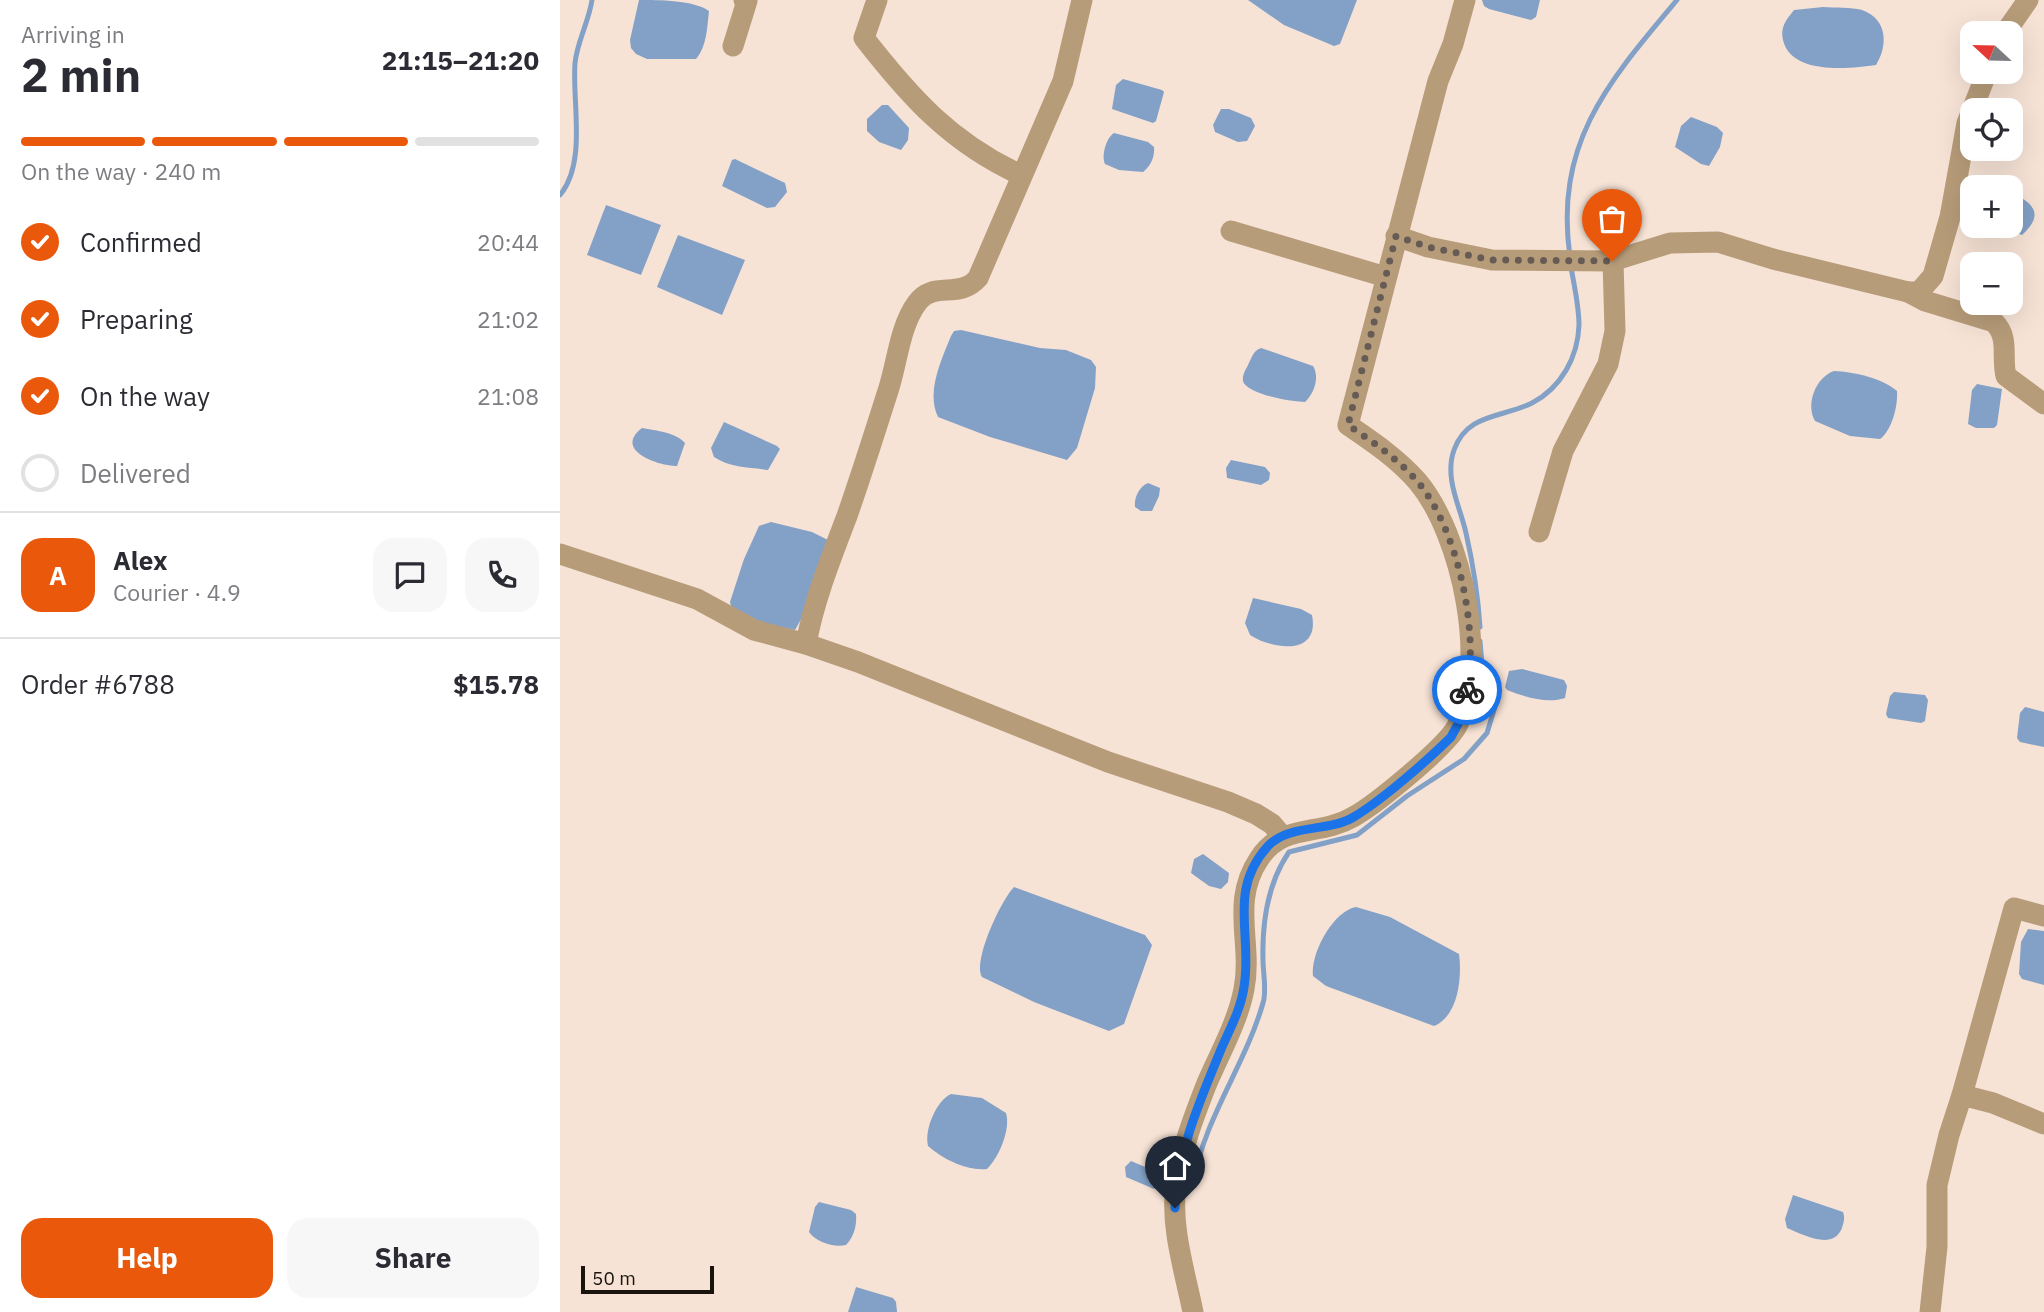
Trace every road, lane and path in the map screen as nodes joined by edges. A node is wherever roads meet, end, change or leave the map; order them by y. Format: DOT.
graph roads {
  1 [pos="744,0"];
  2 [pos="877,0"];
  3 [pos="1082,0"];
  4 [pos="1465,0"];
  5 [pos="2028,0"];
  6 [pos="2011,21"];
  7 [pos="733,46"];
  8 [pos="1982,84"];
  9 [pos="1021,175"];
  10 [pos="1231,231"];
  11 [pos="1396,236"];
  12 [pos="1613,261"];
  13 [pos="1386,277"];
  14 [pos="1908,292"];
  15 [pos="2044,404"];
  16 [pos="1539,532"];
  17 [pos="560,554"];
  18 [pos="806,644"];
  19 [pos="1282,836"];
  20 [pos="2044,916"];
  21 [pos="1962,1095"];
  22 [pos="2044,1124"];
  23 [pos="1193,1312"];
  24 [pos="1930,1312"];
  1 -- 7 [label="street"];
  2 -- 9 [label="street"];
  3 -- 9 [label="street"];
  4 -- 11 [label="street"];
  5 -- 6 [label="street"];
  8 -- 14 [label="street"];
  9 -- 18 [label="street"];
  10 -- 13 [label="street"];
  11 -- 12 [label="street"];
  11 -- 13 [label="street"];
  12 -- 14 [label="street"];
  12 -- 16 [label="street"];
  13 -- 19 [label="street"];
  14 -- 15 [label="street"];
  17 -- 18 [label="street"];
  18 -- 19 [label="street"];
  19 -- 23 [label="street"];
  20 -- 21 [label="street"];
  21 -- 22 [label="street"];
  21 -- 24 [label="street"];
}
